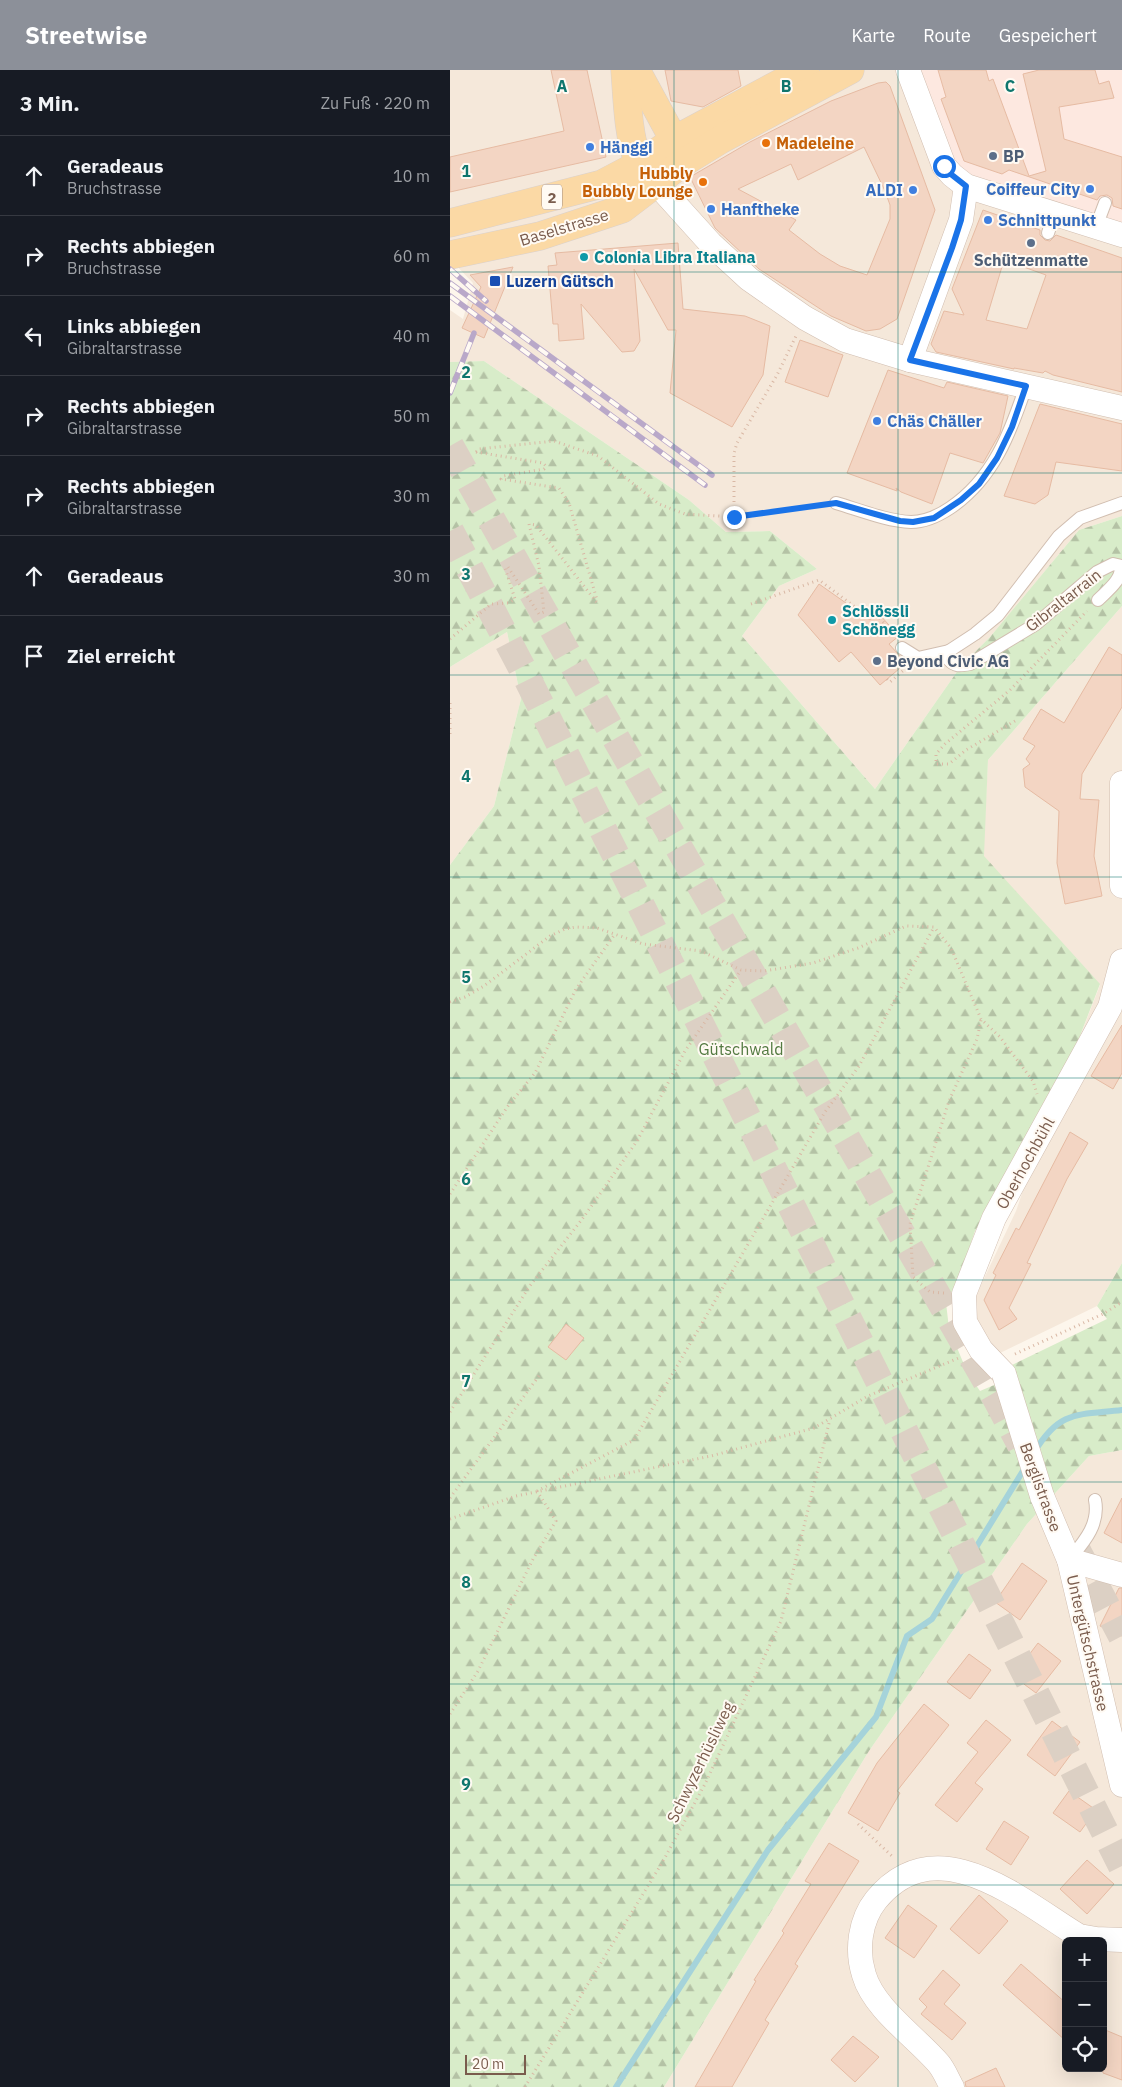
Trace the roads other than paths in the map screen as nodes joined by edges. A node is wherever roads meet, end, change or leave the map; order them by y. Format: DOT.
graph roads {
  1 [pos="625,70"];
  2 [pos="636,70"];
  3 [pos="850,70"];
  4 [pos="908,70"];
  5 [pos="802,76"];
  6 [pos="674,140"];
  7 [pos="648,173"];
  8 [pos="966,186"];
  9 [pos="1105,203"];
  10 [pos="450,223"];
  11 [pos="1096,227"];
  12 [pos="1122,235"];
  13 [pos="450,255"];
  14 [pos="910,360"];
  15 [pos="1026,386"];
  16 [pos="1122,408"];
  17 [pos="1122,502"];
  18 [pos="836,503"];
  19 [pos="1098,600"];
  20 [pos="902,648"];
  21 [pos="949,651"];
  22 [pos="1122,782"];
  23 [pos="1122,886"];
  24 [pos="1122,961"];
  25 [pos="993,1363"];
  26 [pos="1095,1500"];
  27 [pos="1069,1560"];
  28 [pos="1122,1575"];
  29 [pos="1122,1785"];
  30 [pos="1122,1940"];
  31 [pos="952,2087"];
  1 -- 7 [label="main road"];
  2 -- 6 [label="main road"];
  3 -- 5 [label="main road, Baselstrasse / 2"];
  4 -- 8 [label="street"];
  5 -- 6 [label="main road, Baselstrasse"];
  5 -- 7 [label="main road, Baselstrasse / 2"];
  6 -- 7 [label="main road, Baselstrasse"];
  7 -- 10 [label="main road, Baselstrasse / 2"];
  7 -- 13 [label="main road, Baselstrasse / 2"];
  7 -- 14 [label="street"];
  8 -- 11 [label="street"];
  8 -- 14 [label="street"];
  9 -- 11 [label="lane"];
  11 -- 12 [label="street"];
  14 -- 15 [label="street"];
  15 -- 16 [label="street"];
  15 -- 18 [label="lane"];
  17 -- 21 [label="lane, Gibraltarrain"];
  19 -- 21 [label="lane, Gibraltarrain"];
  20 -- 21 [label="lane"];
  22 -- 23 [label="street"];
  24 -- 25 [label="street, Oberhochbühl"];
  25 -- 27 [label="street, Berglistrasse, bridge"];
  26 -- 27 [label="lane"];
  27 -- 28 [label="street"];
  27 -- 29 [label="street, Untergütschstrasse"];
  30 -- 31 [label="street"];
}
